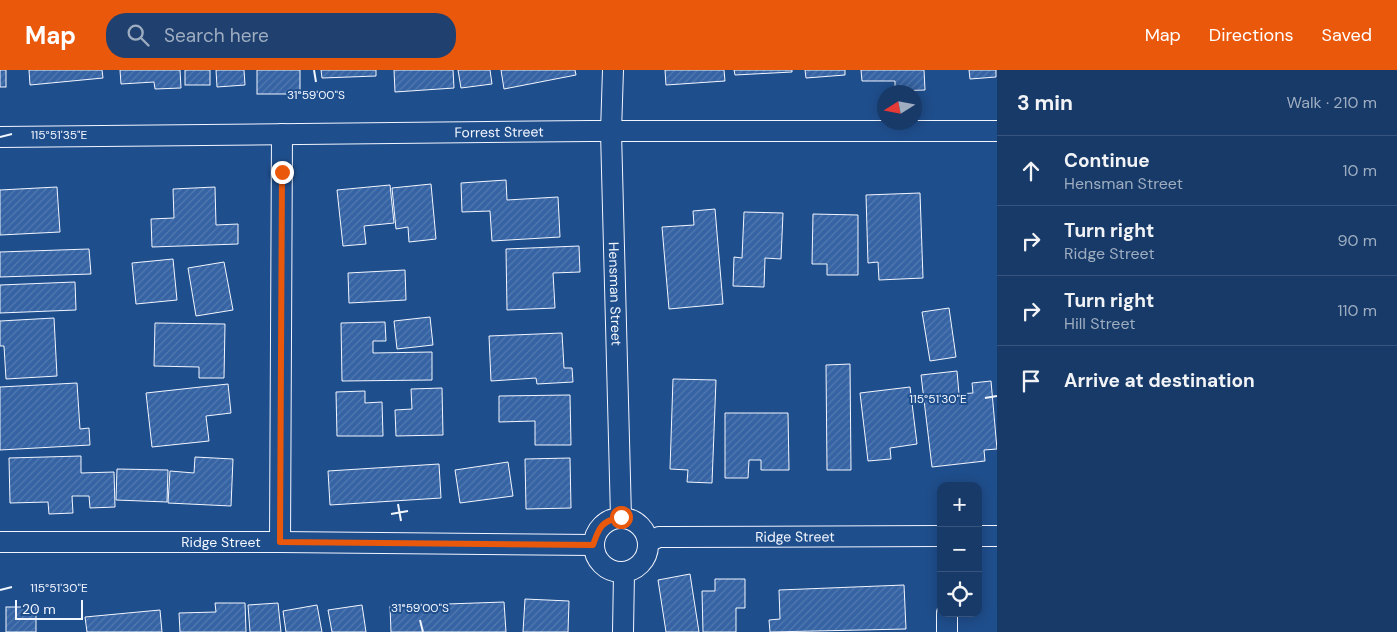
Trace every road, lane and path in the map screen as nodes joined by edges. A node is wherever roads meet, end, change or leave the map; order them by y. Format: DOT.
graph roads {
  1 [pos="613,70"];
  2 [pos="997,131"];
  3 [pos="611,132"];
  4 [pos="282,134"];
  5 [pos="0,137"];
  6 [pos="621,517"];
  7 [pos="937,536"];
  8 [pos="982,536"];
  9 [pos="997,536"];
  10 [pos="0,542"];
  11 [pos="280,542"];
  12 [pos="648,542"];
  13 [pos="593,545"];
  14 [pos="624,572"];
  15 [pos="947,617"];
  16 [pos="624,632"];
  17 [pos="947,632"];
  1 -- 3 [label="street, Hensman Street"];
  2 -- 3 [label="street, Forrest Street"];
  3 -- 4 [label="street, Forrest Street"];
  3 -- 6 [label="street, Hensman Street"];
  4 -- 5 [label="street, Forrest Street"];
  4 -- 11 [label="street"];
  6 -- 12 [label="street"];
  6 -- 13 [label="street"];
  7 -- 12 [label="street, Ridge Street"];
  8 -- 9 [label="street"];
  10 -- 11 [label="street, Ridge Street"];
  11 -- 13 [label="street, Ridge Street"];
  12 -- 14 [label="street"];
  13 -- 14 [label="street"];
  14 -- 16 [label="street"];
  15 -- 17 [label="street"];
}
